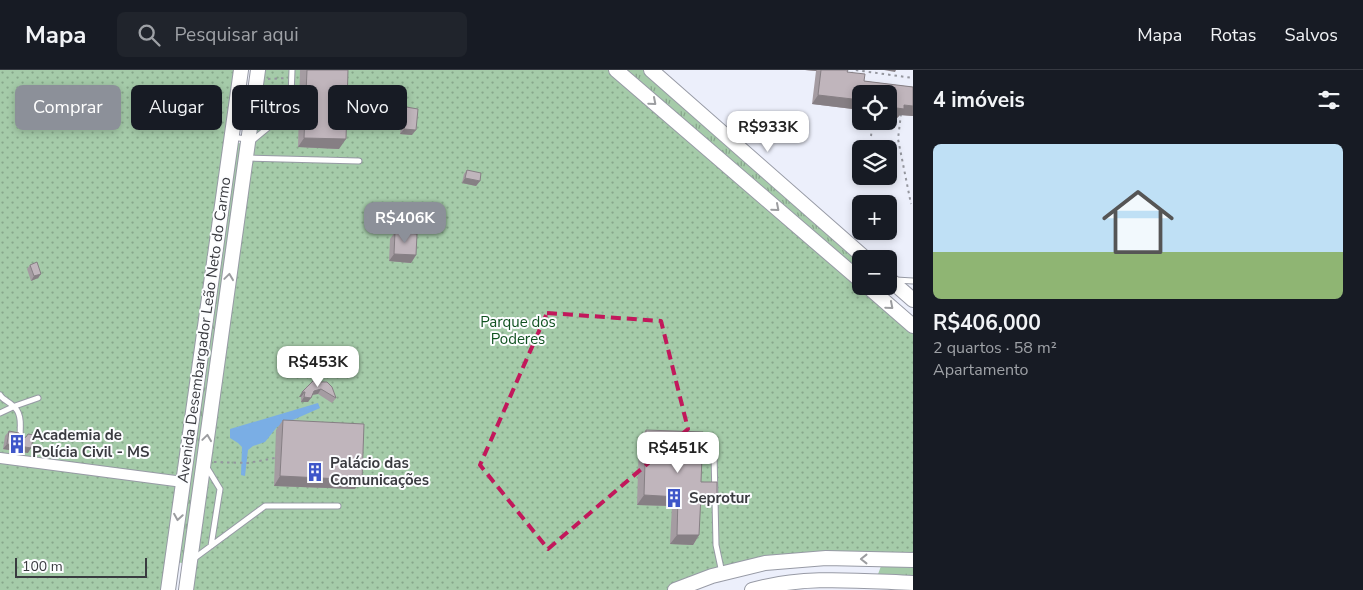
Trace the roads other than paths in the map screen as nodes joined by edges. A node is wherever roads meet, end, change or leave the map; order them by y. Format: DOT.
graph roads {
  1 [pos="241,70"];
  2 [pos="258,70"];
  3 [pos="292,70"];
  4 [pos="616,70"];
  5 [pos="651,70"];
  6 [pos="231,137"];
  7 [pos="248,139"];
  8 [pos="245,158"];
  9 [pos="359,161"];
  10 [pos="763,168"];
  11 [pos="748,183"];
  12 [pos="856,250"];
  13 [pos="852,273"];
  14 [pos="897,280"];
  15 [pos="913,281"];
  16 [pos="897,285"];
  17 [pos="877,295"];
  18 [pos="913,300"];
  19 [pos="913,326"];
  20 [pos="0,395"];
  21 [pos="38,398"];
  22 [pos="14,406"];
  23 [pos="0,413"];
  24 [pos="20,438"];
  25 [pos="714,454"];
  26 [pos="0,458"];
  27 [pos="204,462"];
  28 [pos="183,482"];
  29 [pos="338,506"];
  30 [pos="211,546"];
  31 [pos="913,560"];
  32 [pos="787,561"];
  33 [pos="189,567"];
  34 [pos="170,569"];
  35 [pos="722,574"];
  36 [pos="788,583"];
  37 [pos="913,583"];
  38 [pos="168,590"];
  39 [pos="186,590"];
  40 [pos="675,590"];
  41 [pos="752,590"];
  1 -- 6 [label="main road, Avenida Desembargador Leão Neto do Carmo"];
  2 -- 7 [label="main road, Avenida Desembargador Leão Neto do Carmo"];
  3 -- 7 [label="lane"];
  4 -- 11 [label="main road, one-way"];
  5 -- 10 [label="main road"];
  6 -- 7 [label="lane"];
  6 -- 28 [label="main road, Avenida Desembargador Leão Neto do Carmo"];
  7 -- 8 [label="main road, Avenida Desembargador Leão Neto do Carmo"];
  8 -- 9 [label="lane"];
  27 -- 8 [label="main road, Avenida Desembargador Leão Neto do Carmo, one-way"];
  10 -- 11 [label="main road"];
  10 -- 12 [label="main road"];
  11 -- 13 [label="main road, one-way"];
  14 -- 15 [label="lane"];
  16 -- 18 [label="main road"];
  17 -- 19 [label="main road, one-way"];
  20 -- 22 [label="lane"];
  21 -- 22 [label="lane"];
  22 -- 23 [label="lane"];
  22 -- 24 [label="lane"];
  25 -- 35 [label="lane"];
  26 -- 28 [label="street"];
  27 -- 30 [label="lane"];
  27 -- 33 [label="main road, Avenida Desembargador Leão Neto do Carmo"];
  28 -- 34 [label="main road, Avenida Desembargador Leão Neto do Carmo, one-way"];
  29 -- 30 [label="lane"];
  30 -- 33 [label="lane"];
  31 -- 32 [label="main road, one-way"];
  32 -- 35 [label="main road"];
  32 -- 36 [label="main road"];
  33 -- 34 [label="main road"];
  33 -- 39 [label="main road, Avenida Desembargador Leão Neto do Carmo"];
  34 -- 38 [label="main road, Avenida Desembargador Leão Neto do Carmo"];
  35 -- 40 [label="main road"];
  36 -- 37 [label="main road"];
  36 -- 41 [label="main road"];
}
